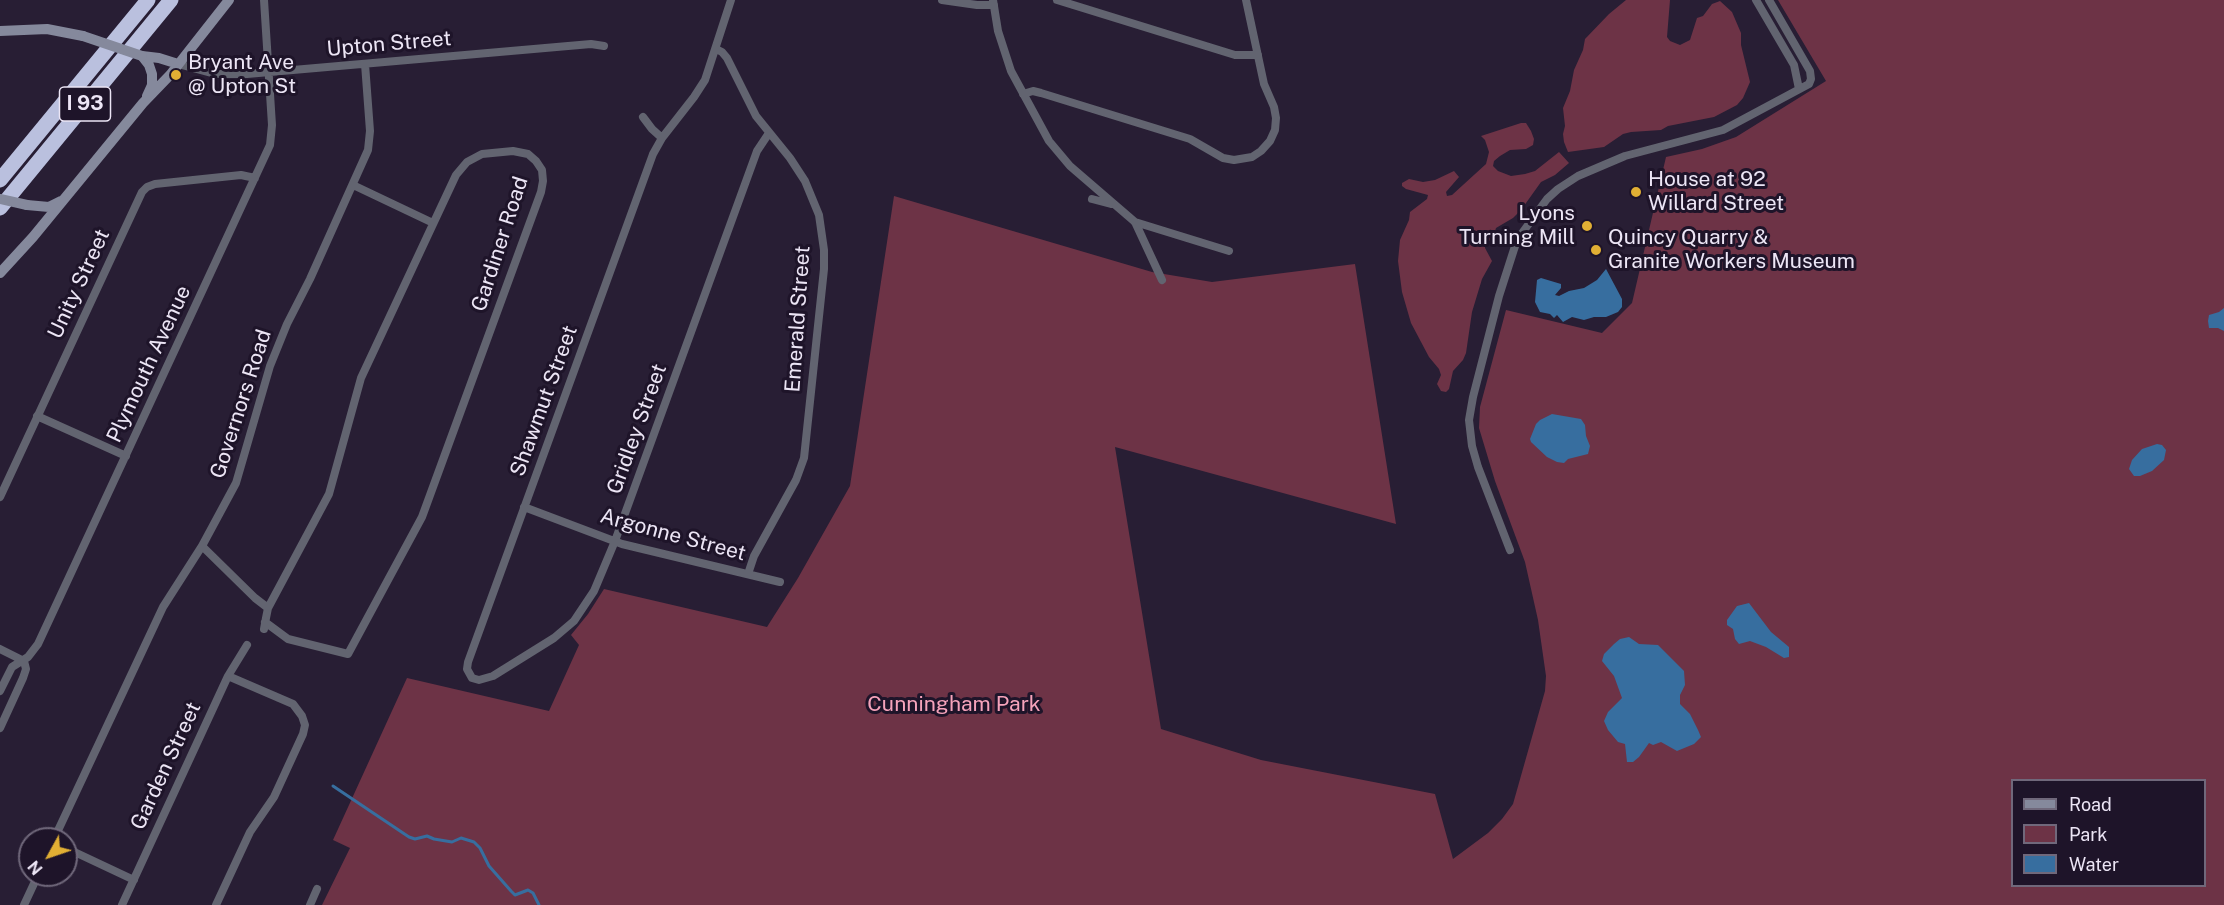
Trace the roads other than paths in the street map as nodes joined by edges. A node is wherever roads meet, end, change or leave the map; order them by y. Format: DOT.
graph roads {
  1 [pos="138,0"];
  2 [pos="148,0"];
  3 [pos="160,0"];
  4 [pos="171,0"];
  5 [pos="229,0"];
  6 [pos="264,0"];
  7 [pos="731,0"];
  8 [pos="942,0"];
  9 [pos="1056,0"];
  10 [pos="1246,0"];
  11 [pos="1756,0"];
  12 [pos="1769,0"];
  13 [pos="994,3"];
  14 [pos="0,31"];
  15 [pos="604,46"];
  16 [pos="716,49"];
  17 [pos="1258,55"];
  18 [pos="142,56"];
  19 [pos="178,64"];
  20 [pos="365,64"];
  21 [pos="268,73"];
  22 [pos="1799,89"];
  23 [pos="1023,94"];
  24 [pos="143,103"];
  25 [pos="643,117"];
  26 [pos="769,133"];
  27 [pos="662,138"];
  28 [pos="0,168"];
  29 [pos="255,178"];
  30 [pos="0,180"];
  31 [pos="353,185"];
  32 [pos="0,194"];
  33 [pos="66,198"];
  34 [pos="0,199"];
  35 [pos="1092,199"];
  36 [pos="1114,205"];
  37 [pos="0,208"];
  38 [pos="1135,222"];
  39 [pos="433,223"];
  40 [pos="1229,251"];
  41 [pos="0,273"];
  42 [pos="1162,280"];
  43 [pos="37,416"];
  44 [pos="126,456"];
  45 [pos="0,497"];
  46 [pos="524,507"];
  47 [pos="615,541"];
  48 [pos="202,546"];
  49 [pos="1510,550"];
  50 [pos="748,574"];
  51 [pos="780,582"];
  52 [pos="268,608"];
  53 [pos="247,645"];
  54 [pos="0,649"];
  55 [pos="24,661"];
  56 [pos="228,676"];
  57 [pos="472,678"];
  58 [pos="0,692"];
  59 [pos="0,728"];
  60 [pos="60,827"];
  61 [pos="78,854"];
  62 [pos="134,880"];
  63 [pos="32,887"];
  64 [pos="317,889"];
  65 [pos="24,905"];
  66 [pos="122,905"];
  67 [pos="216,905"];
  68 [pos="310,905"];
  1 -- 28 [label="highway, I 93"];
  2 -- 30 [label="highway, I 93"];
  3 -- 32 [label="highway, I 93"];
  4 -- 37 [label="highway, I 93"];
  5 -- 19 [label="main road"];
  6 -- 21 [label="street, Plymouth Avenue"];
  7 -- 16 [label="street, Shawmut Street"];
  8 -- 13 [label="street"];
  9 -- 17 [label="street"];
  10 -- 17 [label="street"];
  11 -- 22 [label="street"];
  12 -- 22 [label="street"];
  13 -- 23 [label="street"];
  14 -- 18 [label="main road, bridge"];
  15 -- 20 [label="street, Upton Street"];
  16 -- 26 [label="street, Emerald Street"];
  16 -- 27 [label="street, Shawmut Street"];
  17 -- 23 [label="street"];
  18 -- 19 [label="main road"];
  18 -- 24 [label="main road"];
  19 -- 21 [label="street, Upton Street"];
  19 -- 24 [label="main road"];
  20 -- 21 [label="street, Upton Street"];
  20 -- 31 [label="street, Governors Road"];
  21 -- 29 [label="street, Plymouth Avenue"];
  22 -- 49 [label="street"];
  23 -- 36 [label="street"];
  24 -- 33 [label="main road"];
  25 -- 27 [label="street"];
  26 -- 47 [label="street, Gridley Street"];
  26 -- 50 [label="street, Emerald Street"];
  27 -- 46 [label="street, Shawmut Street"];
  29 -- 43 [label="street, Unity Street"];
  29 -- 44 [label="street, Plymouth Avenue"];
  31 -- 39 [label="street"];
  31 -- 48 [label="street, Governors Road"];
  33 -- 34 [label="main road, bridge"];
  33 -- 41 [label="main road"];
  35 -- 36 [label="street"];
  36 -- 38 [label="street"];
  38 -- 40 [label="street"];
  38 -- 42 [label="street"];
  39 -- 52 [label="street, Gardiner Road"];
  39 -- 52 [label="street, Gardiner Road"];
  43 -- 44 [label="street"];
  43 -- 45 [label="street, Unity Street"];
  44 -- 55 [label="street, Plymouth Avenue"];
  46 -- 47 [label="street, Argonne Street"];
  46 -- 57 [label="street, Shawmut Street"];
  47 -- 50 [label="street, Argonne Street"];
  47 -- 57 [label="street, Gridley Street"];
  48 -- 52 [label="street"];
  48 -- 60 [label="street, Governors Road"];
  50 -- 51 [label="street, Argonne Street"];
  53 -- 56 [label="street, Garden Street"];
  54 -- 55 [label="street"];
  55 -- 58 [label="street, Plymouth Avenue"];
  55 -- 59 [label="street, Plymouth Avenue"];
  56 -- 62 [label="street, Garden Street"];
  56 -- 67 [label="street"];
  61 -- 62 [label="street"];
  62 -- 66 [label="street, Garden Street"];
  63 -- 65 [label="street"];
  64 -- 68 [label="street"];
}
